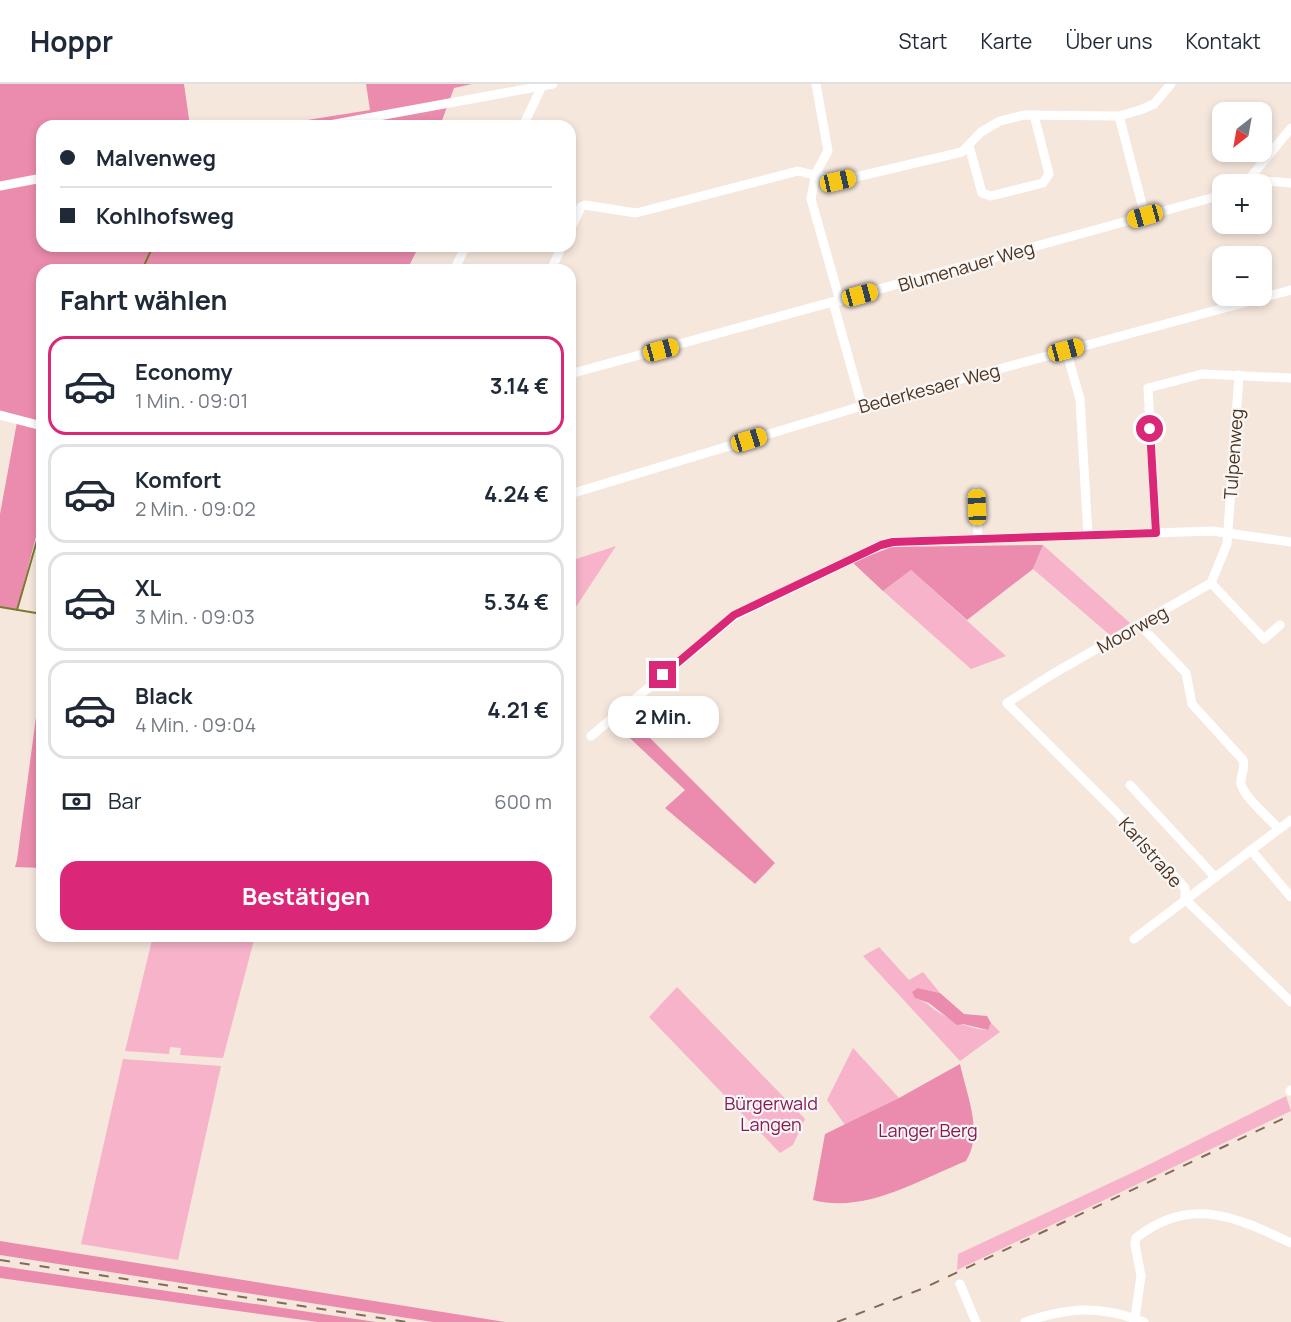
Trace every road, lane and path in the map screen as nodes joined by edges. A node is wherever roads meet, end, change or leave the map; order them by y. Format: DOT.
graph roads {
  1 [pos="553,84"];
  2 [pos="816,84"];
  3 [pos="1171,84"];
  4 [pos="542,86"];
  5 [pos="1034,115"];
  6 [pos="1119,116"];
  7 [pos="357,120"];
  8 [pos="526,120"];
  9 [pos="1291,128"];
  10 [pos="969,146"];
  11 [pos="816,173"];
  12 [pos="1253,174"];
  13 [pos="36,179"];
  14 [pos="1272,182"];
  15 [pos="1291,183"];
  16 [pos="0,186"];
  17 [pos="1212,198"];
  18 [pos="1145,216"];
  19 [pos="576,217"];
  20 [pos="1291,290"];
  21 [pos="836,301"];
  22 [pos="1066,350"];
  23 [pos="576,372"];
  24 [pos="1239,375"];
  25 [pos="1291,378"];
  26 [pos="862,406"];
  27 [pos="0,415"];
  28 [pos="36,424"];
  29 [pos="976,490"];
  30 [pos="576,492"];
  31 [pos="1228,532"];
  32 [pos="1156,533"];
  33 [pos="1088,536"];
  34 [pos="978,539"];
  35 [pos="1291,542"];
  36 [pos="1211,583"];
  37 [pos="1140,625"];
  38 [pos="1280,626"];
  39 [pos="1007,704"];
  40 [pos="591,736"];
  41 [pos="1130,785"];
  42 [pos="1291,820"];
  43 [pos="1279,829"];
  44 [pos="1251,850"];
  45 [pos="1215,877"];
  46 [pos="1291,897"];
  47 [pos="1185,899"];
  48 [pos="1134,939"];
  49 [pos="1291,1002"];
  50 [pos="1291,1243"];
  51 [pos="960,1284"];
  52 [pos="1120,1318"];
  53 [pos="1139,1320"];
  54 [pos="976,1322"];
  55 [pos="1024,1322"];
  1 -- 4 [label="street"];
  2 -- 11 [label="street"];
  3 -- 6 [label="street"];
  4 -- 7 [label="street"];
  4 -- 8 [label="street"];
  5 -- 6 [label="street"];
  5 -- 10 [label="street"];
  5 -- 10 [label="street"];
  6 -- 18 [label="street"];
  9 -- 12 [label="street"];
  10 -- 11 [label="street"];
  11 -- 19 [label="street"];
  11 -- 21 [label="street"];
  13 -- 16 [label="street"];
  14 -- 15 [label="street"];
  17 -- 18 [label="street, Blumenauer Weg"];
  18 -- 21 [label="street, Blumenauer Weg"];
  20 -- 22 [label="street, Bederkesaer Weg"];
  21 -- 23 [label="street, Blumenauer Weg"];
  21 -- 26 [label="street"];
  22 -- 26 [label="street, Bederkesaer Weg"];
  22 -- 33 [label="street"];
  24 -- 25 [label="street"];
  24 -- 31 [label="street, Tulpenweg"];
  24 -- 32 [label="street"];
  26 -- 30 [label="street, Bederkesaer Weg"];
  27 -- 28 [label="street"];
  29 -- 34 [label="street"];
  31 -- 32 [label="street"];
  31 -- 35 [label="street"];
  31 -- 36 [label="street"];
  32 -- 33 [label="street"];
  33 -- 34 [label="street"];
  34 -- 40 [label="street"];
  36 -- 37 [label="street, Moorweg"];
  36 -- 38 [label="street"];
  37 -- 39 [label="street, Moorweg"];
  37 -- 43 [label="street"];
  39 -- 47 [label="street, Karlstraße"];
  41 -- 45 [label="street"];
  42 -- 43 [label="street"];
  43 -- 44 [label="street"];
  44 -- 45 [label="street"];
  44 -- 46 [label="street"];
  45 -- 47 [label="street"];
  47 -- 48 [label="street"];
  47 -- 49 [label="street, Karlstraße"];
  50 -- 53 [label="street"];
  51 -- 54 [label="street"];
  52 -- 53 [label="street"];
  52 -- 55 [label="street"];
}
